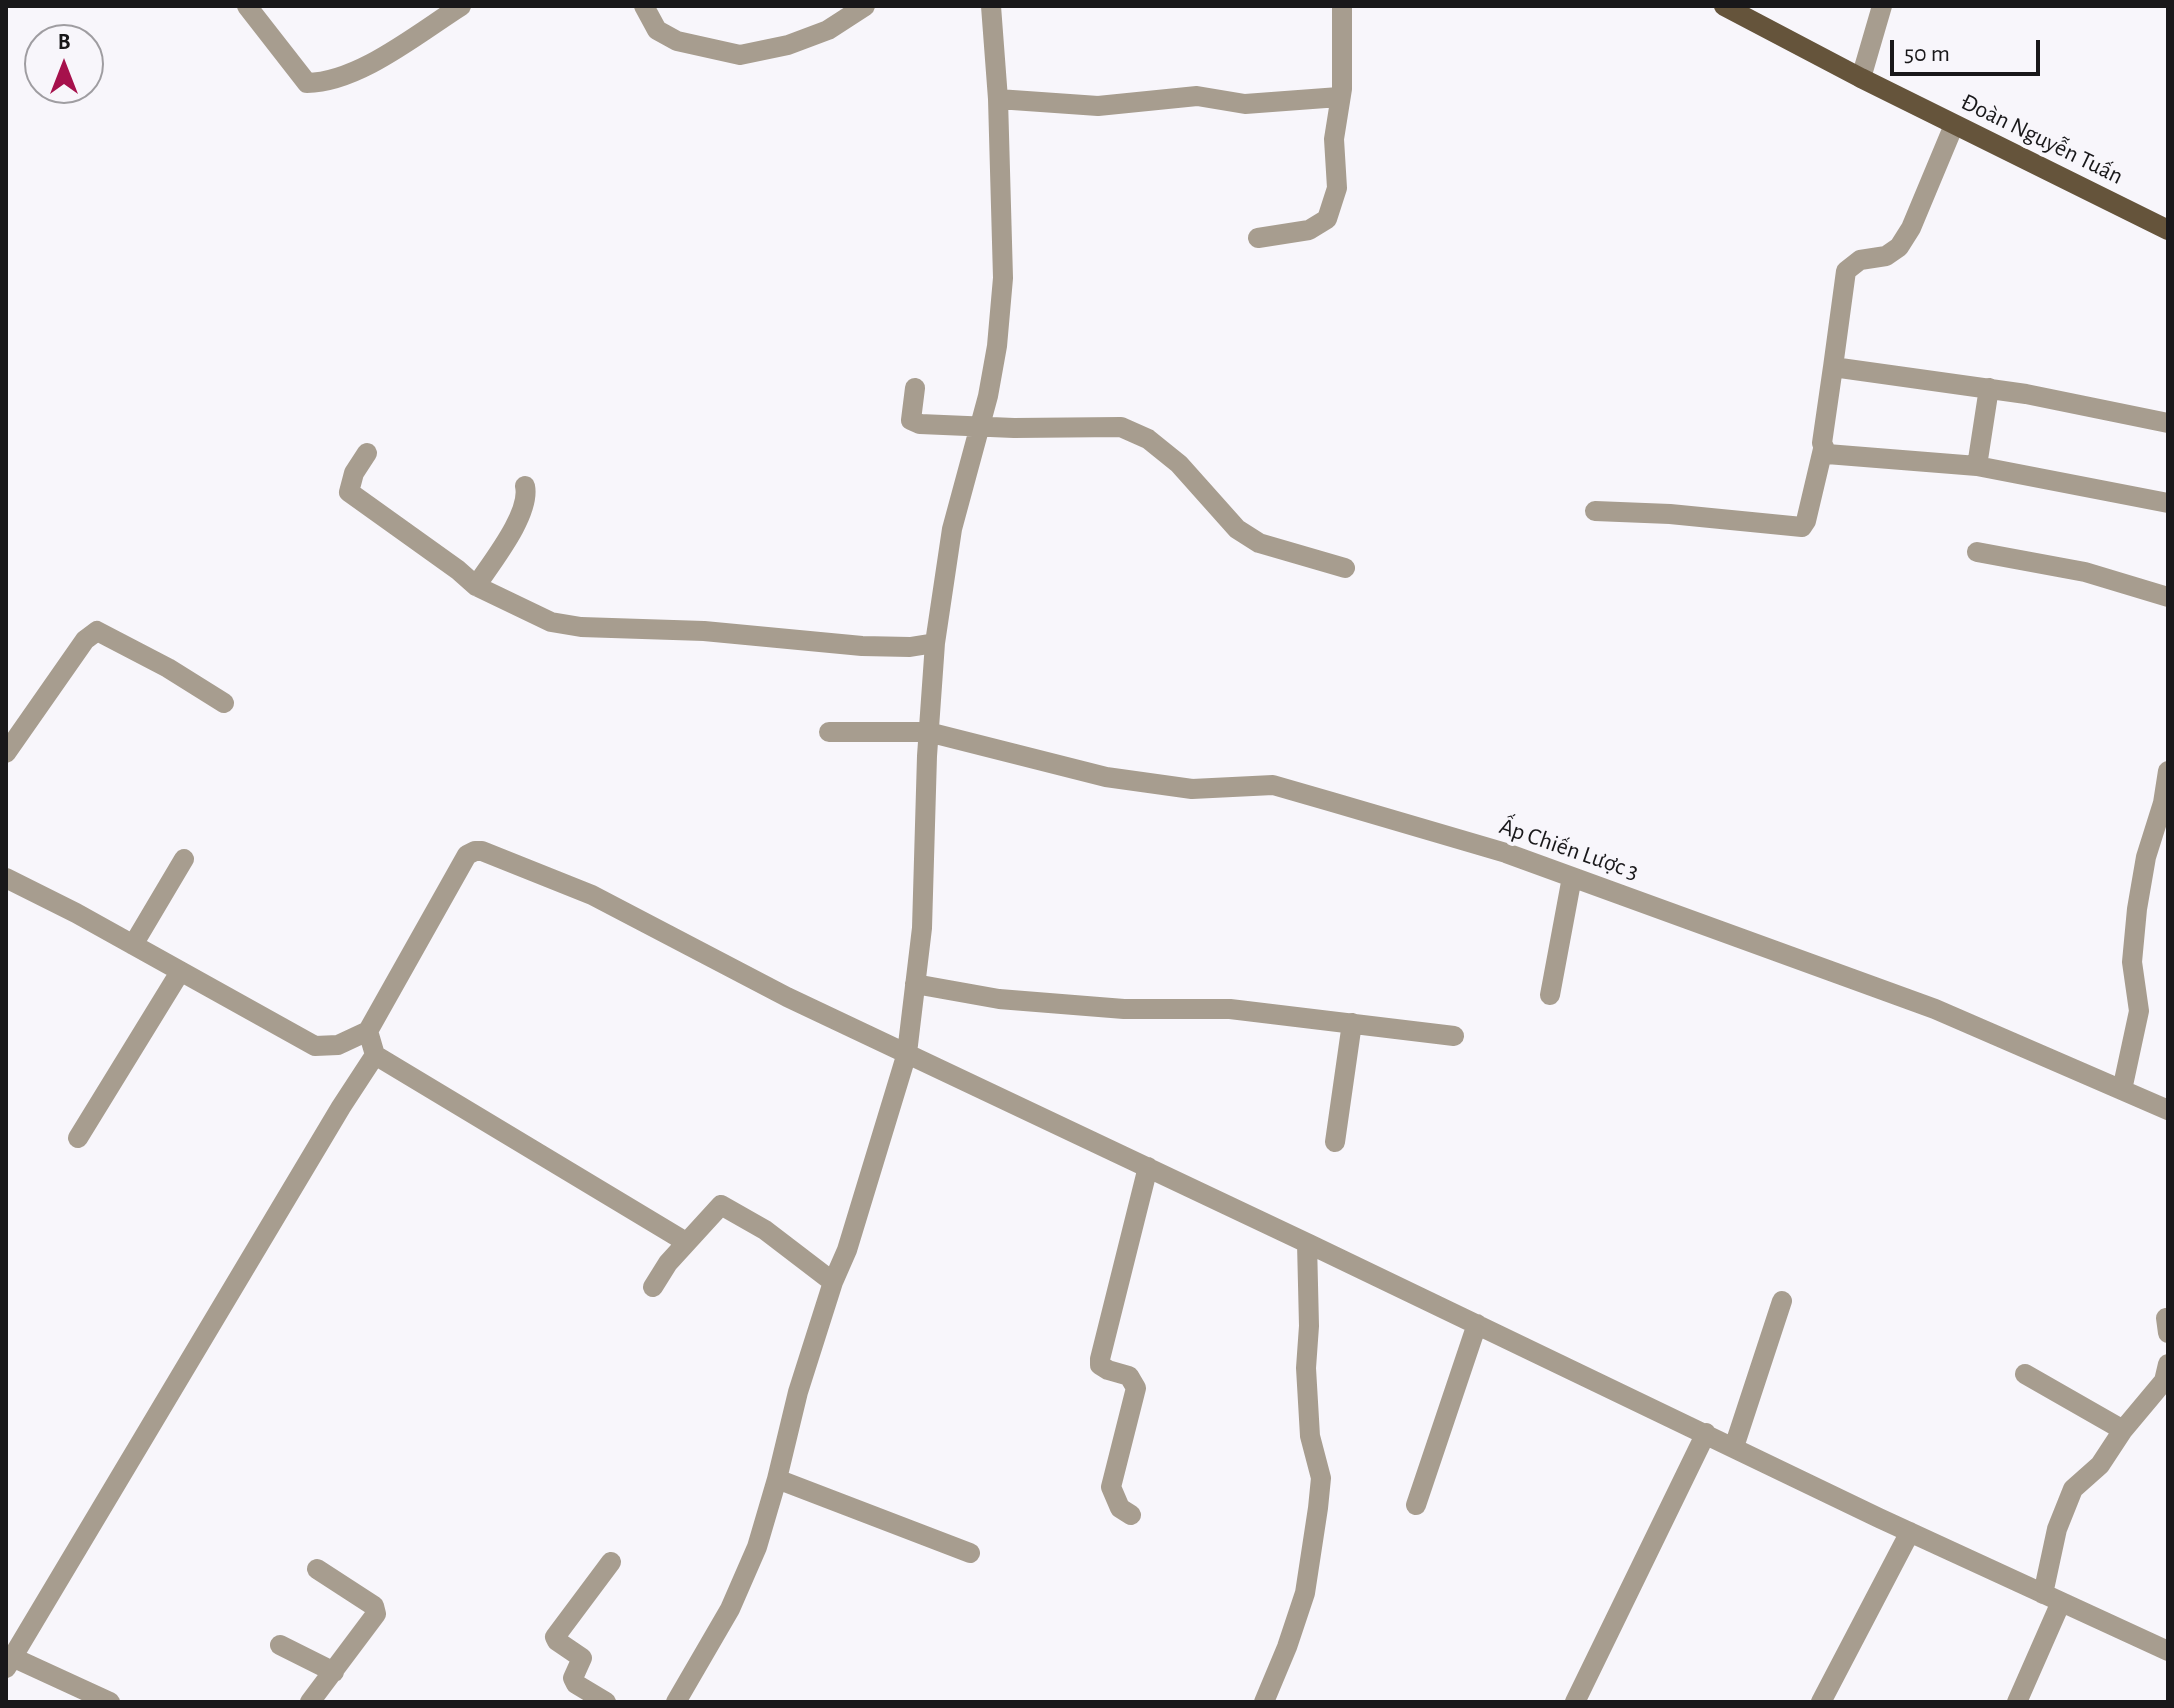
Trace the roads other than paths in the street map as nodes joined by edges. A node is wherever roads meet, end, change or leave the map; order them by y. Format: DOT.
graph roads {
  1 [pos="247,6"];
  2 [pos="461,6"];
  3 [pos="644,6"];
  4 [pos="865,6"];
  5 [pos="991,6"];
  6 [pos="1342,6"];
  7 [pos="1724,6"];
  8 [pos="1882,6"];
  9 [pos="1861,78"];
  10 [pos="1339,97"];
  11 [pos="998,99"];
  12 [pos="1954,125"];
  13 [pos="2168,230"];
  14 [pos="1258,238"];
  15 [pos="1833,367"];
  16 [pos="915,388"];
  17 [pos="1989,388"];
  18 [pos="2168,423"];
  19 [pos="980,425"];
  20 [pos="1823,449"];
  21 [pos="367,453"];
  22 [pos="1977,466"];
  23 [pos="525,486"];
  24 [pos="2168,503"];
  25 [pos="1595,511"];
  26 [pos="1977,552"];
  27 [pos="1345,568"];
  28 [pos="476,586"];
  29 [pos="2168,597"];
  30 [pos="935,643"];
  31 [pos="224,703"];
  32 [pos="829,732"];
  33 [pos="928,732"];
  34 [pos="6,753"];
  35 [pos="2168,771"];
  36 [pos="184,859"];
  37 [pos="6,878"];
  38 [pos="1570,889"];
  39 [pos="133,945"];
  40 [pos="180,972"];
  41 [pos="915,984"];
  42 [pos="1550,995"];
  43 [pos="1352,1023"];
  44 [pos="368,1031"];
  45 [pos="1454,1036"];
  46 [pos="907,1053"];
  47 [pos="375,1055"];
  48 [pos="2122,1090"];
  49 [pos="2168,1110"];
  50 [pos="78,1138"];
  51 [pos="1335,1142"];
  52 [pos="1148,1167"];
  53 [pos="686,1242"];
  54 [pos="1307,1243"];
  55 [pos="833,1282"];
  56 [pos="653,1287"];
  57 [pos="1782,1301"];
  58 [pos="1477,1324"];
  59 [pos="2168,1364"];
  60 [pos="2025,1374"];
  61 [pos="2123,1430"];
  62 [pos="1706,1433"];
  63 [pos="1734,1447"];
  64 [pos="777,1479"];
  65 [pos="1416,1505"];
  66 [pos="1131,1515"];
  67 [pos="1910,1532"];
  68 [pos="970,1553"];
  69 [pos="611,1562"];
  70 [pos="317,1569"];
  71 [pos="2052,1598"];
  72 [pos="280,1645"];
  73 [pos="2168,1651"];
  74 [pos="9,1663"];
  75 [pos="334,1672"];
  76 [pos="110,1702"];
  77 [pos="310,1702"];
  78 [pos="606,1702"];
  79 [pos="676,1702"];
  80 [pos="1264,1702"];
  81 [pos="1575,1702"];
  82 [pos="1821,1702"];
  83 [pos="2017,1702"];
  1 -- 2 [label="street"];
  3 -- 4 [label="street"];
  5 -- 11 [label="street"];
  6 -- 10 [label="street"];
  7 -- 9 [label="main road, Đoàn Nguyễn Tuấn"];
  8 -- 9 [label="street"];
  9 -- 12 [label="main road, Đoàn Nguyễn Tuấn"];
  10 -- 11 [label="street"];
  10 -- 14 [label="street"];
  11 -- 19 [label="street"];
  12 -- 13 [label="main road, Đoàn Nguyễn Tuấn"];
  12 -- 15 [label="street"];
  15 -- 17 [label="street"];
  15 -- 20 [label="street"];
  16 -- 19 [label="street"];
  17 -- 18 [label="street"];
  17 -- 22 [label="street"];
  19 -- 27 [label="street"];
  19 -- 30 [label="street"];
  20 -- 22 [label="street"];
  20 -- 25 [label="street"];
  21 -- 28 [label="street"];
  22 -- 24 [label="street"];
  23 -- 28 [label="street"];
  26 -- 29 [label="street"];
  28 -- 30 [label="street"];
  30 -- 33 [label="street"];
  31 -- 34 [label="street"];
  32 -- 33 [label="street, Ấp Chiến Lược 3"];
  33 -- 38 [label="street, Ấp Chiến Lược 3"];
  33 -- 41 [label="street"];
  35 -- 48 [label="street"];
  36 -- 39 [label="street"];
  37 -- 39 [label="street"];
  38 -- 42 [label="street"];
  38 -- 48 [label="street, Ấp Chiến Lược 3"];
  39 -- 40 [label="street"];
  40 -- 44 [label="street"];
  40 -- 50 [label="street"];
  41 -- 43 [label="street"];
  41 -- 46 [label="street"];
  43 -- 45 [label="street"];
  43 -- 51 [label="street"];
  44 -- 46 [label="street"];
  44 -- 47 [label="street"];
  46 -- 52 [label="street"];
  46 -- 55 [label="street"];
  47 -- 53 [label="street"];
  47 -- 74 [label="street"];
  48 -- 49 [label="street, Ấp Chiến Lược 3"];
  52 -- 54 [label="street"];
  52 -- 66 [label="street"];
  53 -- 55 [label="street"];
  53 -- 56 [label="street"];
  54 -- 58 [label="street"];
  54 -- 80 [label="street"];
  55 -- 64 [label="street"];
  57 -- 63 [label="street"];
  58 -- 62 [label="street"];
  58 -- 65 [label="street"];
  59 -- 61 [label="street"];
  60 -- 61 [label="street"];
  61 -- 71 [label="street"];
  62 -- 63 [label="street"];
  62 -- 81 [label="street"];
  63 -- 67 [label="street"];
  64 -- 68 [label="street"];
  64 -- 79 [label="street"];
  67 -- 71 [label="street"];
  67 -- 82 [label="street"];
  69 -- 78 [label="street"];
  70 -- 75 [label="street"];
  71 -- 73 [label="street"];
  71 -- 83 [label="street"];
  72 -- 75 [label="street"];
  74 -- 76 [label="street"];
  75 -- 77 [label="street"];
}
